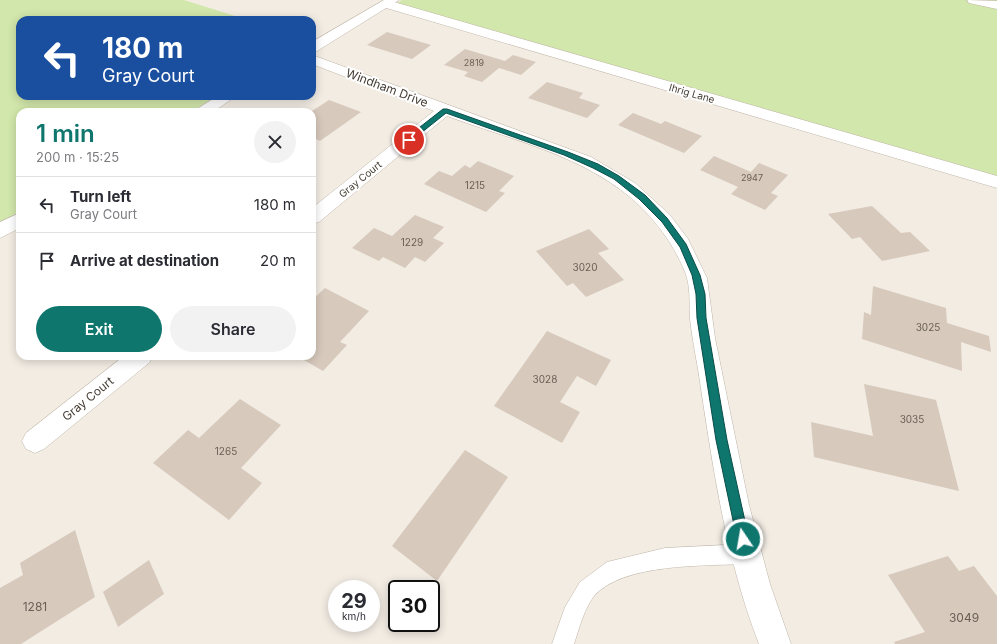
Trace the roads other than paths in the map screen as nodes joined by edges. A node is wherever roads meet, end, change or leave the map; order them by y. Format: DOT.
graph roads {
  1 [pos="972,0"];
  2 [pos="390,2"];
  3 [pos="997,5"];
  4 [pos="316,46"];
  5 [pos="316,61"];
  6 [pos="222,100"];
  7 [pos="209,108"];
  8 [pos="445,110"];
  9 [pos="997,182"];
  10 [pos="316,215"];
  11 [pos="16,221"];
  12 [pos="0,231"];
  13 [pos="136,360"];
  14 [pos="35,442"];
  15 [pos="746,554"];
  16 [pos="563,644"];
  17 [pos="775,644"];
  1 -- 3 [label="street"];
  2 -- 4 [label="street"];
  2 -- 9 [label="street, Ihrig Lane"];
  5 -- 8 [label="street, Windham Drive"];
  6 -- 7 [label="street"];
  8 -- 10 [label="street, Gray Court"];
  8 -- 15 [label="street, Windham Drive"];
  11 -- 12 [label="street"];
  13 -- 14 [label="street, Gray Court"];
  15 -- 16 [label="lane"];
  15 -- 17 [label="street, Windham Drive"];
}
